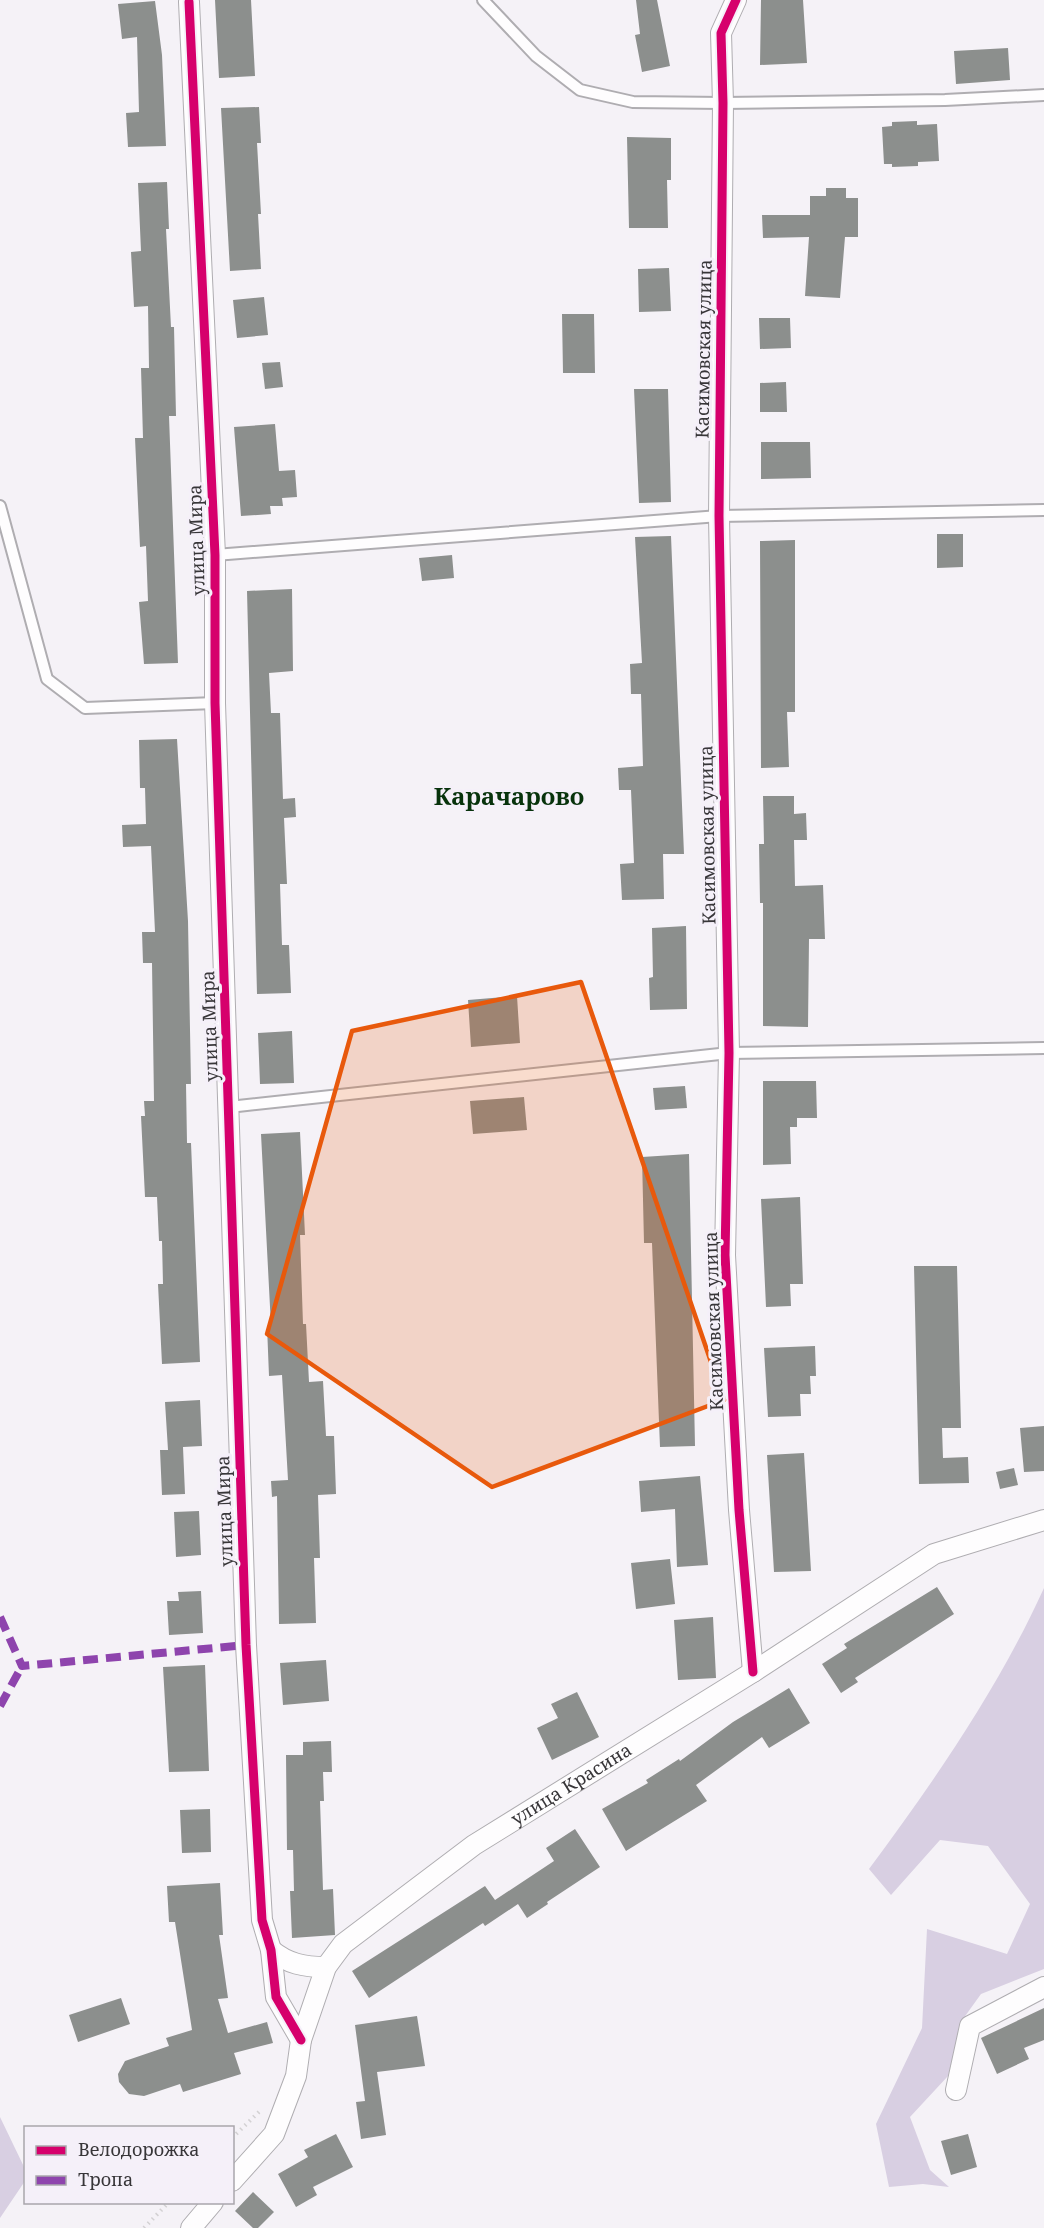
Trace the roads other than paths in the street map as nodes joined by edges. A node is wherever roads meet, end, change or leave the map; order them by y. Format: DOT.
graph roads {
  1 [pos="483,0"];
  2 [pos="736,0"];
  3 [pos="189,2"];
  4 [pos="1044,95"];
  5 [pos="723,103"];
  6 [pos="0,506"];
  7 [pos="1044,510"];
  8 [pos="719,516"];
  9 [pos="215,555"];
  10 [pos="215,703"];
  11 [pos="1044,1048"];
  12 [pos="729,1053"];
  13 [pos="229,1107"];
  14 [pos="1044,1520"];
  15 [pos="753,1672"];
  16 [pos="271,1950"];
  17 [pos="326,1967"];
  18 [pos="1044,1987"];
  19 [pos="301,2040"];
  20 [pos="956,2090"];
  21 [pos="234,2179"];
  22 [pos="211,2204"];
  23 [pos="191,2228"];
  1 -- 5 [label="lane"];
  2 -- 5 [label="street, Касимовская улица"];
  3 -- 9 [label="street, улица Мира"];
  4 -- 5 [label="lane"];
  5 -- 8 [label="street, Касимовская улица"];
  6 -- 10 [label="lane"];
  7 -- 8 [label="lane"];
  8 -- 9 [label="lane"];
  8 -- 12 [label="street, Касимовская улица"];
  9 -- 10 [label="street, улица Мира"];
  10 -- 13 [label="street, улица Мира"];
  11 -- 12 [label="lane"];
  12 -- 13 [label="lane"];
  12 -- 15 [label="street, Касимовская улица"];
  13 -- 16 [label="street, улица Мира"];
  14 -- 15 [label="street, улица Красина"];
  15 -- 17 [label="street, улица Красина"];
  16 -- 17 [label="street"];
  16 -- 19 [label="street, улица Мира"];
  17 -- 19 [label="street, улица Красина"];
  18 -- 20 [label="street"];
  19 -- 21 [label="street, улица Красина"];
  22 -- 23 [label="street"];
}
